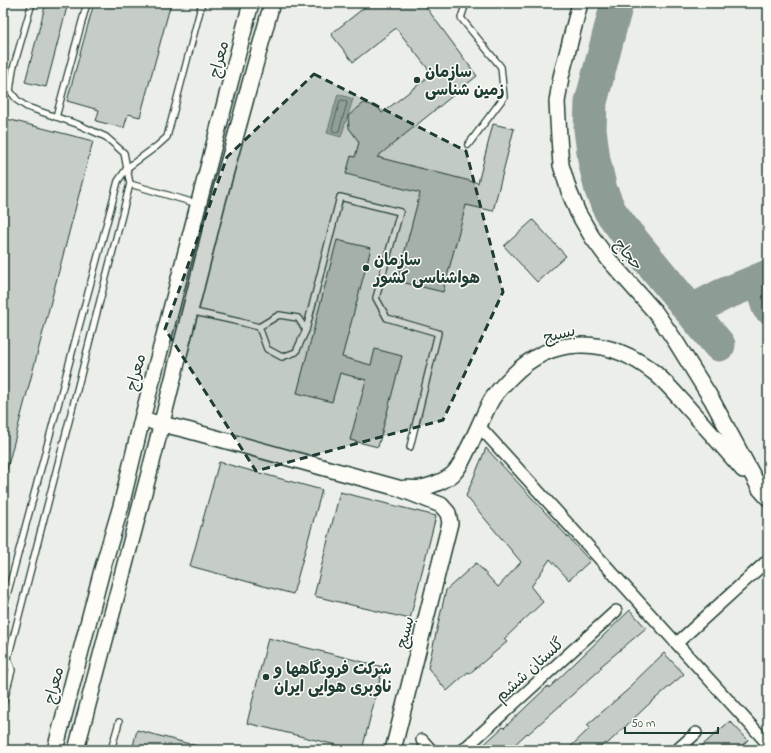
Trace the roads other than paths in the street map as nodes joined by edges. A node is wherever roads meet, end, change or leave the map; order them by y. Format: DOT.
graph roads {
  1 [pos="32,3"];
  2 [pos="87,3"];
  3 [pos="202,3"];
  4 [pos="251,3"];
  5 [pos="272,3"];
  6 [pos="466,3"];
  7 [pos="580,3"];
  8 [pos="56,117"];
  9 [pos="468,145"];
  10 [pos="127,168"];
  11 [pos="130,184"];
  12 [pos="198,204"];
  13 [pos="216,208"];
  14 [pos="190,311"];
  15 [pos="259,328"];
  16 [pos="306,330"];
  17 [pos="142,419"];
  18 [pos="161,424"];
  19 [pos="480,426"];
  20 [pos="410,448"];
  21 [pos="398,488"];
  22 [pos="764,494"];
  23 [pos="768,560"];
  24 [pos="3,610"];
  25 [pos="616,611"];
  26 [pos="677,643"];
  27 [pos="3,652"];
  28 [pos="8,658"];
  29 [pos="3,663"];
  30 [pos="3,704"];
  31 [pos="118,722"];
  32 [pos="696,733"];
  33 [pos="422,740"];
  34 [pos="768,744"];
  35 [pos="55,750"];
  36 [pos="76,750"];
  37 [pos="111,750"];
  38 [pos="393,750"];
  39 [pos="431,750"];
  40 [pos="463,750"];
  41 [pos="677,750"];
  1 -- 8 [label="lane"];
  2 -- 8 [label="lane"];
  3 -- 10 [label="lane"];
  4 -- 12 [label="main road, معراج"];
  5 -- 13 [label="main road"];
  6 -- 9 [label="lane"];
  7 -- 22 [label="main road, حجاج"];
  8 -- 10 [label="lane"];
  10 -- 11 [label="lane"];
  10 -- 24 [label="lane"];
  11 -- 12 [label="lane"];
  11 -- 28 [label="lane"];
  12 -- 13 [label="main road"];
  12 -- 17 [label="main road, معراج"];
  13 -- 14 [label="main road"];
  14 -- 15 [label="lane"];
  14 -- 18 [label="main road"];
  15 -- 16 [label="lane"];
  15 -- 16 [label="lane"];
  16 -- 20 [label="lane"];
  17 -- 18 [label="main road"];
  17 -- 35 [label="main road, معراج"];
  18 -- 21 [label="main road"];
  18 -- 36 [label="main road"];
  19 -- 21 [label="main road, بسیج"];
  19 -- 22 [label="main road, بسیج"];
  19 -- 26 [label="street"];
  21 -- 38 [label="main road, بسیج"];
  23 -- 26 [label="street"];
  25 -- 40 [label="street, گلستان ششم"];
  26 -- 34 [label="street"];
  27 -- 28 [label="lane"];
  28 -- 29 [label="lane"];
  28 -- 30 [label="lane"];
  31 -- 37 [label="lane"];
  32 -- 41 [label="street"];
  33 -- 39 [label="street"];
}
